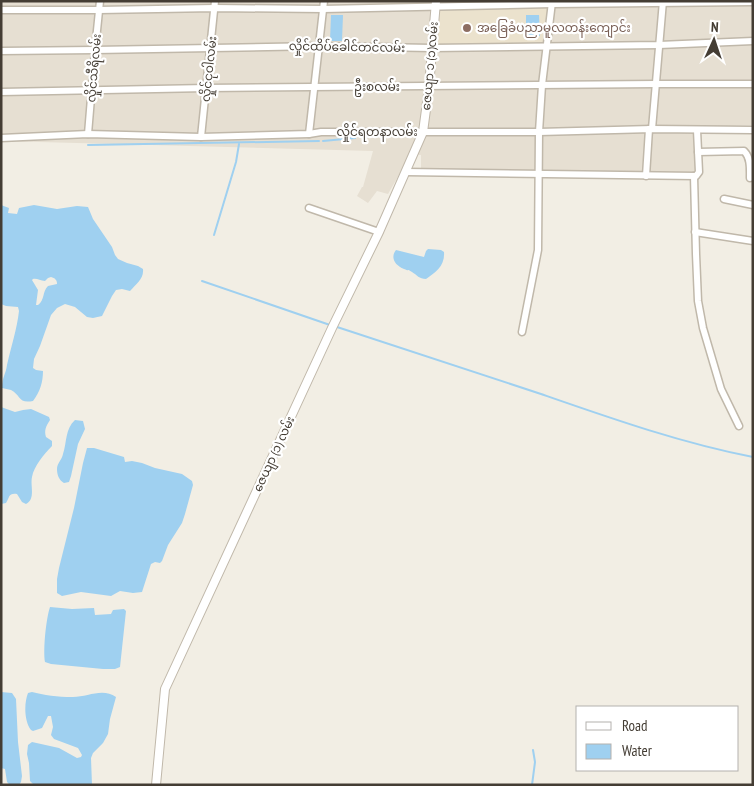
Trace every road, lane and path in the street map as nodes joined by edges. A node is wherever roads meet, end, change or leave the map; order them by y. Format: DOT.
graph roads {
  1 [pos="100,1"];
  2 [pos="324,1"];
  3 [pos="663,2"];
  4 [pos="753,2"];
  5 [pos="552,3"];
  6 [pos="435,4"];
  7 [pos="215,5"];
  8 [pos="323,9"];
  9 [pos="1,10"];
  10 [pos="99,10"];
  11 [pos="753,41"];
  12 [pos="659,45"];
  13 [pos="320,46"];
  14 [pos="547,46"];
  15 [pos="211,48"];
  16 [pos="432,48"];
  17 [pos="94,50"];
  18 [pos="1,51"];
  19 [pos="656,84"];
  20 [pos="753,84"];
  21 [pos="542,86"];
  22 [pos="429,87"];
  23 [pos="207,88"];
  24 [pos="315,88"];
  25 [pos="92,91"];
  26 [pos="1,92"];
  27 [pos="651,129"];
  28 [pos="697,130"];
  29 [pos="753,130"];
  30 [pos="423,132"];
  31 [pos="539,132"];
  32 [pos="88,134"];
  33 [pos="310,134"];
  34 [pos="201,137"];
  35 [pos="1,138"];
  36 [pos="698,152"];
  37 [pos="406,172"];
  38 [pos="538,174"];
  39 [pos="646,176"];
  40 [pos="694,176"];
  41 [pos="750,178"];
  42 [pos="724,199"];
  43 [pos="753,205"];
  44 [pos="309,208"];
  45 [pos="379,232"];
  46 [pos="695,232"];
  47 [pos="753,242"];
  48 [pos="522,332"];
  49 [pos="739,426"];
  50 [pos="156,785"];
  1 -- 10 [label="street, လှိုင်သီရိလမ်း"];
  2 -- 8 [label="street"];
  3 -- 4 [label="street"];
  3 -- 5 [label="street"];
  3 -- 12 [label="street"];
  5 -- 6 [label="street"];
  5 -- 14 [label="street"];
  6 -- 8 [label="street"];
  6 -- 16 [label="street, ဇေယျာ ၁ (၁)လမ်း"];
  7 -- 8 [label="street"];
  7 -- 10 [label="street"];
  7 -- 15 [label="street, လှိုင်ငုဝါလမ်း"];
  8 -- 13 [label="street"];
  9 -- 10 [label="street"];
  10 -- 17 [label="street, လှိုင်သီရိလမ်း"];
  11 -- 12 [label="street, လှိုင်ထိပ်ခေါင်တင်လမ်း"];
  12 -- 14 [label="street, လှိုင်ထိပ်ခေါင်တင်လမ်း"];
  12 -- 19 [label="street"];
  13 -- 15 [label="street, လှိုင်ထိပ်ခေါင်တင်လမ်း"];
  13 -- 16 [label="street, လှိုင်ထိပ်ခေါင်တင်လမ်း"];
  13 -- 24 [label="street"];
  14 -- 16 [label="street, လှိုင်ထိပ်ခေါင်တင်လမ်း"];
  14 -- 21 [label="street"];
  15 -- 17 [label="street, လှိုင်ထိပ်ခေါင်တင်လမ်း"];
  15 -- 23 [label="street, လှိုင်ငုဝါလမ်း"];
  16 -- 22 [label="street, ဇေယျာ ၁ (၁)လမ်း"];
  17 -- 18 [label="street, လှိုင်ထိပ်ခေါင်တင်လမ်း"];
  17 -- 25 [label="street, လှိုင်သီရိလမ်း"];
  19 -- 20 [label="street, ဦးစလမ်း"];
  19 -- 21 [label="street, ဦးစလမ်း"];
  19 -- 27 [label="street"];
  21 -- 22 [label="street, ဦးစလမ်း"];
  21 -- 31 [label="street"];
  22 -- 24 [label="street, ဦးစလမ်း"];
  22 -- 30 [label="street, ဇေယျာ ၁ (၁)လမ်း"];
  23 -- 24 [label="street, ဦးစလမ်း"];
  23 -- 25 [label="street, ဦးစလမ်း"];
  23 -- 34 [label="street, လှိုင်ငုဝါလမ်း"];
  24 -- 33 [label="street"];
  25 -- 26 [label="street, ဦးစလမ်း"];
  25 -- 32 [label="street, လှိုင်သီရိလမ်း"];
  27 -- 28 [label="street, လှိုင်ရတနာလမ်း"];
  27 -- 31 [label="street, လှိုင်ရတနာလမ်း"];
  27 -- 39 [label="street"];
  28 -- 29 [label="street, လှိုင်ရတနာလမ်း"];
  28 -- 36 [label="street"];
  30 -- 31 [label="street, လှိုင်ရတနာလမ်း"];
  30 -- 33 [label="street, လှိုင်ရတနာလမ်း"];
  30 -- 37 [label="street, ဇေယျာ (၁) လမ်း"];
  31 -- 38 [label="street"];
  32 -- 34 [label="street, လှိုင်ရတနာလမ်း"];
  32 -- 35 [label="street, လှိုင်ရတနာလမ်း"];
  33 -- 34 [label="street, လှိုင်ရတနာလမ်း"];
  36 -- 40 [label="street"];
  36 -- 41 [label="street"];
  37 -- 38 [label="street"];
  37 -- 45 [label="street, ဇေယျာ (၁) လမ်း"];
  38 -- 39 [label="street"];
  38 -- 48 [label="street"];
  39 -- 40 [label="street"];
  40 -- 46 [label="street"];
  42 -- 43 [label="street"];
  44 -- 45 [label="street"];
  45 -- 50 [label="street, ဇေယျာ (၁) လမ်း"];
  46 -- 47 [label="street"];
  46 -- 49 [label="street"];
}
